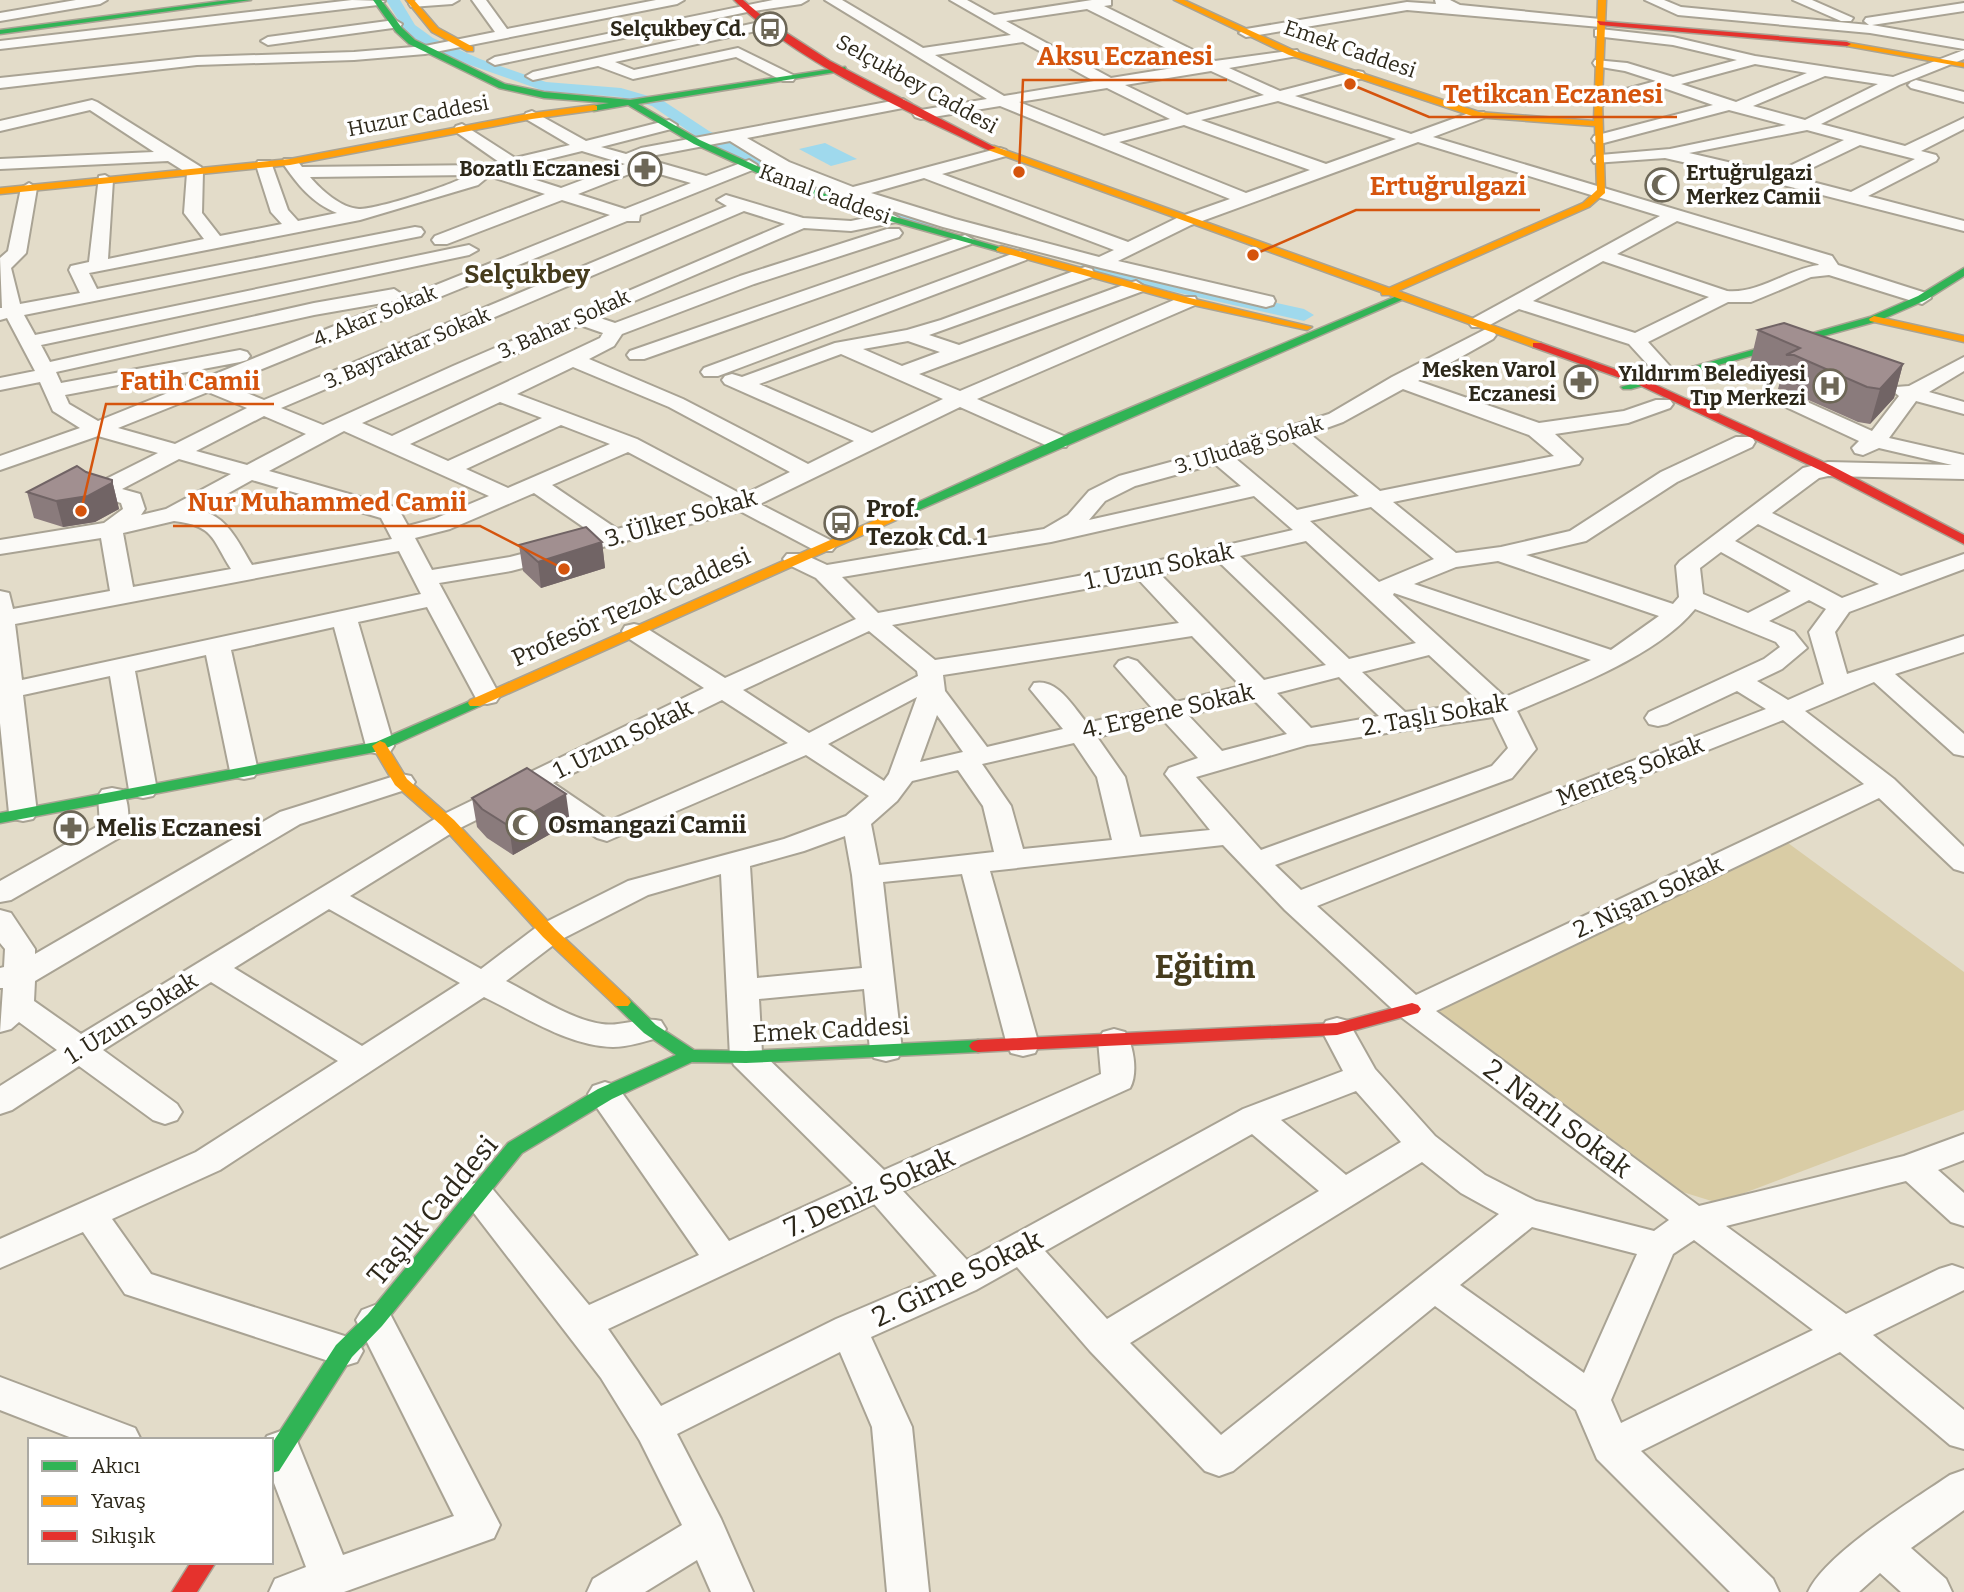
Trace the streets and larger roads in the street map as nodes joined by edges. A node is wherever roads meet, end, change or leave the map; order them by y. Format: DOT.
graph roads {
  1 [pos="100,0"];
  2 [pos="248,0"];
  3 [pos="377,0"];
  4 [pos="452,0"];
  5 [pos="479,0"];
  6 [pos="677,0"];
  7 [pos="801,0"];
  8 [pos="832,0"];
  9 [pos="957,0"];
  10 [pos="1123,0"];
  11 [pos="1178,0"];
  12 [pos="1439,0"];
  13 [pos="1524,0"];
  14 [pos="1602,0"];
  15 [pos="1652,0"];
  16 [pos="1800,0"];
  17 [pos="1897,0"];
  18 [pos="67,2"];
  19 [pos="413,2"];
  20 [pos="644,3"];
  21 [pos="742,4"];
  22 [pos="0,5"];
  23 [pos="565,5"];
  24 [pos="1090,5"];
  25 [pos="1326,5"];
  26 [pos="1964,7"];
  27 [pos="1457,9"];
  28 [pos="1678,11"];
  29 [pos="1937,11"];
  30 [pos="256,15"];
  31 [pos="1345,16"];
  32 [pos="1525,16"];
  33 [pos="0,17"];
  34 [pos="592,18"];
  35 [pos="992,19"];
  36 [pos="1964,19"];
  37 [pos="395,24"];
  38 [pos="769,24"];
  39 [pos="1853,25"];
  40 [pos="92,26"];
  41 [pos="1600,28"];
  42 [pos="0,32"];
  43 [pos="1246,33"];
  44 [pos="31,35"];
  45 [pos="1671,35"];
  46 [pos="505,36"];
  47 [pos="1025,37"];
  48 [pos="268,41"];
  49 [pos="190,43"];
  50 [pos="0,45"];
  51 [pos="457,45"];
  52 [pos="1964,45"];
  53 [pos="652,48"];
  54 [pos="428,50"];
  55 [pos="920,53"];
  56 [pos="1292,54"];
  57 [pos="1964,54"];
  58 [pos="274,58"];
  59 [pos="1755,60"];
  60 [pos="495,61"];
  61 [pos="598,61"];
  62 [pos="1947,61"];
  63 [pos="685,63"];
  64 [pos="1600,63"];
  65 [pos="1964,65"];
  66 [pos="45,66"];
  67 [pos="1213,66"];
  68 [pos="1627,67"];
  69 [pos="842,69"];
  70 [pos="1826,70"];
  71 [pos="1358,75"];
  72 [pos="533,76"];
  73 [pos="788,78"];
  74 [pos="1667,82"];
  75 [pos="1894,82"];
  76 [pos="0,83"];
  77 [pos="1109,83"];
  78 [pos="1916,85"];
  79 [pos="1279,96"];
  80 [pos="1964,97"];
  81 [pos="667,98"];
  82 [pos="1002,101"];
  83 [pos="1598,101"];
  84 [pos="629,102"];
  85 [pos="903,104"];
  86 [pos="1734,106"];
  87 [pos="693,110"];
  88 [pos="921,114"];
  89 [pos="1479,115"];
  90 [pos="532,116"];
  91 [pos="1185,120"];
  92 [pos="713,123"];
  93 [pos="1964,123"];
  94 [pos="668,125"];
  95 [pos="0,126"];
  96 [pos="1798,127"];
  97 [pos="462,129"];
  98 [pos="1599,131"];
  99 [pos="733,135"];
  100 [pos="1940,135"];
  101 [pos="1415,138"];
  102 [pos="1857,140"];
  103 [pos="1964,141"];
  104 [pos="697,142"];
  105 [pos="1100,142"];
  106 [pos="585,147"];
  107 [pos="1836,148"];
  108 [pos="1906,152"];
  109 [pos="1000,153"];
  110 [pos="1665,153"];
  111 [pos="171,156"];
  112 [pos="1600,160"];
  113 [pos="635,161"];
  114 [pos="0,164"];
  115 [pos="512,164"];
  116 [pos="264,165"];
  117 [pos="748,165"];
  118 [pos="294,167"];
  119 [pos="486,170"];
  120 [pos="1329,171"];
  121 [pos="195,172"];
  122 [pos="925,173"];
  123 [pos="1777,178"];
  124 [pos="105,180"];
  125 [pos="698,186"];
  126 [pos="29,188"];
  127 [pos="0,191"];
  128 [pos="1602,191"];
  129 [pos="853,192"];
  130 [pos="559,194"];
  131 [pos="1854,197"];
  132 [pos="1246,199"];
  133 [pos="743,205"];
  134 [pos="356,214"];
  135 [pos="625,215"];
  136 [pos="1674,215"];
  137 [pos="890,218"];
  138 [pos="1185,221"];
  139 [pos="802,223"];
  140 [pos="914,226"];
  141 [pos="1964,226"];
  142 [pos="294,227"];
  143 [pos="415,232"];
  144 [pos="680,232"];
  145 [pos="247,236"];
  146 [pos="440,240"];
  147 [pos="965,240"];
  148 [pos="215,242"];
  149 [pos="1129,249"];
  150 [pos="469,250"];
  151 [pos="1477,255"];
  152 [pos="1602,255"];
  153 [pos="1020,256"];
  154 [pos="270,261"];
  155 [pos="98,265"];
  156 [pos="501,265"];
  157 [pos="1093,268"];
  158 [pos="1830,270"];
  159 [pos="1964,271"];
  160 [pos="747,279"];
  161 [pos="460,282"];
  162 [pos="1435,282"];
  163 [pos="555,285"];
  164 [pos="294,287"];
  165 [pos="1136,287"];
  166 [pos="91,296"];
  167 [pos="1725,296"];
  168 [pos="1388,298"];
  169 [pos="1922,298"];
  170 [pos="520,300"];
  171 [pos="796,300"];
  172 [pos="1188,301"];
  173 [pos="1266,301"];
  174 [pos="1518,302"];
  175 [pos="610,304"];
  176 [pos="314,309"];
  177 [pos="7,313"];
  178 [pos="579,318"];
  179 [pos="1874,319"];
  180 [pos="844,322"];
  181 [pos="1307,327"];
  182 [pos="1482,329"];
  183 [pos="615,330"];
  184 [pos="909,335"];
  185 [pos="1964,339"];
  186 [pos="1636,340"];
  187 [pos="29,342"];
  188 [pos="300,345"];
  189 [pos="1771,346"];
  190 [pos="842,347"];
  191 [pos="958,352"];
  192 [pos="637,355"];
  193 [pos="1257,358"];
  194 [pos="1808,359"];
  195 [pos="573,360"];
  196 [pos="1964,363"];
  197 [pos="902,373"];
  198 [pos="1667,374"];
  199 [pos="48,378"];
  200 [pos="1399,381"];
  201 [pos="205,383"];
  202 [pos="0,384"];
  203 [pos="741,384"];
  204 [pos="1634,385"];
  205 [pos="1885,385"];
  206 [pos="1911,394"];
  207 [pos="501,395"];
  208 [pos="1778,396"];
  209 [pos="961,398"];
  210 [pos="1663,404"];
  211 [pos="263,408"];
  212 [pos="1964,408"];
  213 [pos="562,417"];
  214 [pos="346,424"];
  215 [pos="97,429"];
  216 [pos="1537,430"];
  217 [pos="323,433"];
  218 [pos="1296,433"];
  219 [pos="1876,441"];
  220 [pos="874,442"];
  221 [pos="1058,442"];
  222 [pos="1744,442"];
  223 [pos="629,444"];
  224 [pos="391,445"];
  225 [pos="174,451"];
  226 [pos="1219,456"];
  227 [pos="1964,461"];
  228 [pos="0,463"];
  229 [pos="447,469"];
  230 [pos="1819,471"];
  231 [pos="250,472"];
  232 [pos="1964,472"];
  233 [pos="809,473"];
  234 [pos="536,484"];
  235 [pos="1257,489"];
  236 [pos="508,496"];
  237 [pos="1377,500"];
  238 [pos="744,503"];
  239 [pos="174,514"];
  240 [pos="1755,514"];
  241 [pos="1301,526"];
  242 [pos="111,529"];
  243 [pos="1051,535"];
  244 [pos="615,538"];
  245 [pos="403,539"];
  246 [pos="1964,540"];
  247 [pos="1721,543"];
  248 [pos="0,547"];
  249 [pos="1223,553"];
  250 [pos="1501,554"];
  251 [pos="1964,554"];
  252 [pos="795,559"];
  253 [pos="824,559"];
  254 [pos="1451,561"];
  255 [pos="1964,561"];
  256 [pos="1143,571"];
  257 [pos="246,573"];
  258 [pos="1900,585"];
  259 [pos="429,588"];
  260 [pos="1384,589"];
  261 [pos="1809,591"];
  262 [pos="122,596"];
  263 [pos="1685,606"];
  264 [pos="1840,607"];
  265 [pos="1,612"];
  266 [pos="344,618"];
  267 [pos="872,621"];
  268 [pos="1749,622"];
  269 [pos="1199,627"];
  270 [pos="634,631"];
  271 [pos="1964,644"];
  272 [pos="217,645"];
  273 [pos="1434,646"];
  274 [pos="1614,659"];
  275 [pos="121,666"];
  276 [pos="1128,666"];
  277 [pos="1345,668"];
  278 [pos="1877,671"];
  279 [pos="931,680"];
  280 [pos="1739,681"];
  281 [pos="1838,687"];
  282 [pos="1043,688"];
  283 [pos="10,690"];
  284 [pos="723,690"];
  285 [pos="1259,690"];
  286 [pos="487,696"];
  287 [pos="1502,708"];
  288 [pos="1788,709"];
  289 [pos="1169,712"];
  290 [pos="1964,715"];
  291 [pos="1658,718"];
  292 [pos="1399,721"];
  293 [pos="1934,721"];
  294 [pos="7,732"];
  295 [pos="1080,732"];
  296 [pos="1305,737"];
  297 [pos="808,744"];
  298 [pos="380,746"];
  299 [pos="1964,748"];
  300 [pos="972,758"];
  301 [pos="1216,761"];
  302 [pos="244,771"];
  303 [pos="1179,774"];
  304 [pos="401,782"];
  305 [pos="534,783"];
  306 [pos="895,785"];
  307 [pos="1884,785"];
  308 [pos="143,790"];
  309 [pos="112,796"];
  310 [pos="11,815"];
  311 [pos="856,822"];
  312 [pos="448,823"];
  313 [pos="1230,836"];
  314 [pos="1128,848"];
  315 [pos="1011,861"];
  316 [pos="735,862"];
  317 [pos="1256,862"];
  318 [pos="1964,863"];
  319 [pos="974,865"];
  320 [pos="867,875"];
  321 [pos="0,893"];
  322 [pos="328,896"];
  323 [pos="1296,902"];
  324 [pos="0,920"];
  325 [pos="549,933"];
  326 [pos="211,968"];
  327 [pos="878,977"];
  328 [pos="483,983"];
  329 [pos="742,990"];
  330 [pos="9,995"];
  331 [pos="1412,1009"];
  332 [pos="650,1029"];
  333 [pos="1337,1029"];
  334 [pos="1114,1040"];
  335 [pos="1023,1045"];
  336 [pos="80,1050"];
  337 [pos="887,1050"];
  338 [pos="690,1056"];
  339 [pos="746,1057"];
  340 [pos="362,1061"];
  341 [pos="1362,1076"];
  342 [pos="605,1094"];
  343 [pos="0,1102"];
  344 [pos="164,1112"];
  345 [pos="1255,1117"];
  346 [pos="1423,1145"];
  347 [pos="1964,1146"];
  348 [pos="1912,1167"];
  349 [pos="879,1187"];
  350 [pos="1344,1193"];
  351 [pos="478,1195"];
  352 [pos="1526,1212"];
  353 [pos="1964,1213"];
  354 [pos="90,1215"];
  355 [pos="1695,1220"];
  356 [pos="1659,1245"];
  357 [pos="1022,1249"];
  358 [pos="0,1254"];
  359 [pos="722,1259"];
  360 [pos="1952,1279"];
  361 [pos="963,1280"];
  362 [pos="1434,1286"];
  363 [pos="375,1320"];
  364 [pos="584,1324"];
  365 [pos="849,1330"];
  366 [pos="1845,1334"];
  367 [pos="1103,1340"];
  368 [pos="344,1351"];
  369 [pos="0,1393"];
  370 [pos="1592,1400"];
  371 [pos="653,1428"];
  372 [pos="1964,1433"];
  373 [pos="116,1438"];
  374 [pos="1611,1447"];
  375 [pos="276,1456"];
  376 [pos="1964,1487"];
  377 [pos="706,1532"];
  378 [pos="1880,1547"];
  379 [pos="203,1564"];
  380 [pos="331,1578"];
  381 [pos="184,1592"];
  382 [pos="290,1592"];
  383 [pos="608,1592"];
  384 [pos="732,1592"];
  385 [pos="908,1592"];
  386 [pos="1758,1592"];
  387 [pos="1829,1592"];
  388 [pos="1931,1592"];
  1 -- 18 [label="street"];
  2 -- 30 [label="street"];
  2 -- 40 [label="street"];
  3 -- 30 [label="street"];
  3 -- 37 [label="street, Kanal Caddesi"];
  4 -- 19 [label="street"];
  5 -- 46 [label="street"];
  6 -- 20 [label="street"];
  7 -- 21 [label="street"];
  8 -- 55 [label="street"];
  9 -- 35 [label="street"];
  10 -- 24 [label="street"];
  11 -- 43 [label="street, Emek Caddesi"];
  12 -- 27 [label="street"];
  13 -- 32 [label="street"];
  14 -- 41 [label="street"];
  15 -- 28 [label="street"];
  16 -- 39 [label="street"];
  17 -- 29 [label="street"];
  18 -- 22 [label="street"];
  18 -- 33 [label="street"];
  18 -- 40 [label="street"];
  19 -- 51 [label="street"];
  20 -- 34 [label="street"];
  21 -- 38 [label="street, Selçukbey Caddesi"];
  21 -- 60 [label="street"];
  23 -- 34 [label="street"];
  24 -- 35 [label="street"];
  24 -- 67 [label="street"];
  25 -- 31 [label="street"];
  26 -- 29 [label="street"];
  27 -- 31 [label="street"];
  27 -- 32 [label="street"];
  28 -- 39 [label="street"];
  28 -- 45 [label="street"];
  29 -- 36 [label="street"];
  29 -- 39 [label="street"];
  30 -- 48 [label="street"];
  30 -- 49 [label="street"];
  31 -- 43 [label="street"];
  32 -- 41 [label="street"];
  34 -- 46 [label="street"];
  35 -- 47 [label="street"];
  37 -- 48 [label="street"];
  37 -- 54 [label="street, Kanal Caddesi"];
  38 -- 53 [label="street"];
  38 -- 69 [label="street, Selçukbey Caddesi"];
  39 -- 52 [label="street"];
  40 -- 44 [label="street"];
  40 -- 49 [label="street"];
  40 -- 49 [label="street"];
  41 -- 45 [label="street"];
  41 -- 64 [label="street"];
  42 -- 44 [label="street"];
  43 -- 56 [label="street, Emek Caddesi"];
  44 -- 50 [label="street"];
  44 -- 66 [label="street"];
  45 -- 59 [label="street"];
  45 -- 62 [label="street"];
  45 -- 68 [label="street"];
  46 -- 51 [label="street"];
  47 -- 55 [label="street"];
  47 -- 77 [label="street"];
  48 -- 58 [label="street"];
  49 -- 58 [label="street"];
  49 -- 66 [label="street"];
  51 -- 54 [label="street"];
  51 -- 60 [label="street"];
  53 -- 61 [label="street"];
  53 -- 63 [label="street"];
  54 -- 58 [label="street"];
  54 -- 84 [label="street, Kanal Caddesi"];
  55 -- 82 [label="street"];
  56 -- 67 [label="street"];
  56 -- 71 [label="street, Emek Caddesi"];
  57 -- 62 [label="street"];
  59 -- 70 [label="street"];
  59 -- 74 [label="street"];
  60 -- 72 [label="street"];
  61 -- 63 [label="street"];
  61 -- 72 [label="street"];
  62 -- 65 [label="street"];
  62 -- 75 [label="street"];
  63 -- 73 [label="street"];
  64 -- 68 [label="street"];
  64 -- 83 [label="street"];
  66 -- 76 [label="street"];
  67 -- 77 [label="street"];
  67 -- 79 [label="street"];
  68 -- 74 [label="street"];
  69 -- 73 [label="street, Huzur Caddesi"];
  69 -- 85 [label="street, Selçukbey Caddesi"];
  70 -- 75 [label="street"];
  70 -- 86 [label="street"];
  71 -- 79 [label="street"];
  71 -- 89 [label="street, Emek Caddesi"];
  72 -- 81 [label="street"];
  73 -- 81 [label="street, Huzur Caddesi"];
  74 -- 83 [label="street"];
  74 -- 86 [label="street"];
  75 -- 96 [label="street"];
  77 -- 82 [label="street"];
  77 -- 91 [label="street"];
  78 -- 80 [label="street"];
  79 -- 91 [label="street"];
  79 -- 101 [label="street"];
  81 -- 84 [label="street, Huzur Caddesi"];
  81 -- 87 [label="street"];
  82 -- 88 [label="street"];
  82 -- 105 [label="street"];
  83 -- 98 [label="street"];
  84 -- 90 [label="street, Huzur Caddesi"];
  84 -- 94 [label="street, Kanal Caddesi"];
  85 -- 88 [label="street, Selçukbey Caddesi"];
  85 -- 99 [label="street"];
  86 -- 96 [label="street"];
  86 -- 98 [label="street"];
  88 -- 109 [label="street, Selçukbey Caddesi"];
  89 -- 98 [label="street, Emek Caddesi"];
  89 -- 101 [label="street"];
  90 -- 97 [label="street, Huzur Caddesi"];
  90 -- 106 [label="street"];
  91 -- 105 [label="street"];
  91 -- 120 [label="street"];
  92 -- 99 [label="street, Kanal Caddesi"];
  93 -- 100 [label="street"];
  94 -- 104 [label="street, Kanal Caddesi"];
  94 -- 106 [label="street"];
  95 -- 111 [label="street"];
  96 -- 102 [label="street"];
  96 -- 107 [label="street"];
  96 -- 110 [label="street"];
  97 -- 115 [label="street"];
  97 -- 118 [label="street, Huzur Caddesi"];
  98 -- 112 [label="street"];
  99 -- 104 [label="street"];
  99 -- 129 [label="street, Kanal Caddesi"];
  100 -- 103 [label="street"];
  100 -- 108 [label="street"];
  101 -- 120 [label="street"];
  101 -- 128 [label="street"];
  102 -- 107 [label="street"];
  102 -- 108 [label="street"];
  104 -- 113 [label="street"];
  104 -- 117 [label="street, Kanal Caddesi"];
  105 -- 132 [label="street"];
  106 -- 113 [label="street"];
  106 -- 115 [label="street"];
  107 -- 123 [label="street"];
  108 -- 131 [label="street"];
  109 -- 122 [label="street"];
  109 -- 138 [label="street, Selçukbey Caddesi"];
  110 -- 112 [label="street"];
  110 -- 123 [label="street"];
  111 -- 114 [label="street"];
  111 -- 121 [label="street"];
  112 -- 128 [label="street"];
  113 -- 125 [label="street"];
  113 -- 130 [label="street"];
  115 -- 119 [label="street"];
  116 -- 118 [label="street, Huzur Caddesi"];
  116 -- 121 [label="street, Huzur Caddesi"];
  116 -- 142 [label="street"];
  117 -- 125 [label="street, 4. Akar Sokak"];
  117 -- 137 [label="street, Kanal Caddesi"];
  118 -- 119 [label="street"];
  118 -- 134 [label="street"];
  119 -- 130 [label="street"];
  119 -- 134 [label="street"];
  120 -- 132 [label="street"];
  121 -- 124 [label="street, Huzur Caddesi"];
  121 -- 148 [label="street"];
  122 -- 129 [label="street"];
  122 -- 149 [label="street"];
  123 -- 131 [label="street"];
  124 -- 126 [label="street, Huzur Caddesi"];
  124 -- 155 [label="street"];
  125 -- 133 [label="street"];
  125 -- 135 [label="street, 4. Akar Sokak"];
  126 -- 127 [label="street, Huzur Caddesi"];
  126 -- 177 [label="street"];
  128 -- 136 [label="street"];
  128 -- 151 [label="street"];
  129 -- 157 [label="street, Kanal Caddesi"];
  130 -- 135 [label="street"];
  130 -- 146 [label="street"];
  131 -- 141 [label="street"];
  132 -- 138 [label="street"];
  133 -- 139 [label="street"];
  133 -- 144 [label="street, 3. Bayraktar Sokak"];
  134 -- 142 [label="street"];
  134 -- 143 [label="street"];
  135 -- 144 [label="street"];
  135 -- 156 [label="street, 4. Akar Sokak"];
  136 -- 152 [label="street, 3. Uludağ Sokak"];
  136 -- 158 [label="street"];
  137 -- 139 [label="street, 3. Bahar Sokak"];
  137 -- 140 [label="street, Kanal Caddesi"];
  138 -- 149 [label="street"];
  138 -- 168 [label="street, Selçukbey Caddesi"];
  139 -- 175 [label="street, 3. Bahar Sokak"];
  140 -- 147 [label="street, Kanal Caddesi"];
  140 -- 160 [label="street"];
  142 -- 145 [label="street"];
  143 -- 146 [label="street"];
  143 -- 154 [label="street"];
  144 -- 163 [label="street, 3. Bayraktar Sokak"];
  145 -- 148 [label="street"];
  145 -- 154 [label="street"];
  146 -- 150 [label="street"];
  147 -- 153 [label="street, Kanal Caddesi"];
  147 -- 171 [label="street"];
  148 -- 155 [label="street"];
  149 -- 157 [label="street"];
  150 -- 156 [label="street"];
  150 -- 164 [label="street"];
  151 -- 162 [label="street"];
  151 -- 168 [label="street"];
  152 -- 167 [label="street"];
  152 -- 174 [label="street, 3. Uludağ Sokak"];
  153 -- 157 [label="street, Kanal Caddesi"];
  153 -- 180 [label="street"];
  154 -- 164 [label="street"];
  154 -- 166 [label="street"];
  155 -- 166 [label="street"];
  156 -- 161 [label="street, 4. Akar Sokak"];
  157 -- 165 [label="street, Kanal Caddesi"];
  157 -- 173 [label="street, Kanal Caddesi"];
  157 -- 184 [label="street"];
  158 -- 167 [label="street"];
  158 -- 169 [label="street"];
  159 -- 169 [label="street"];
  160 -- 171 [label="street"];
  160 -- 183 [label="street"];
  161 -- 170 [label="street"];
  161 -- 176 [label="street"];
  161 -- 188 [label="street, 4. Akar Sokak"];
  162 -- 168 [label="street"];
  162 -- 182 [label="street"];
  163 -- 170 [label="street, 3. Bayraktar Sokak"];
  163 -- 175 [label="street"];
  164 -- 176 [label="street"];
  164 -- 187 [label="street"];
  165 -- 172 [label="street, Kanal Caddesi"];
  165 -- 191 [label="street"];
  166 -- 177 [label="street"];
  167 -- 186 [label="street"];
  168 -- 181 [label="street"];
  168 -- 182 [label="street, Selçukbey Caddesi"];
  168 -- 193 [label="street"];
  169 -- 179 [label="street"];
  170 -- 211 [label="street, 3. Bayraktar Sokak"];
  171 -- 180 [label="street"];
  171 -- 192 [label="street"];
  172 -- 181 [label="street, Kanal Caddesi"];
  172 -- 209 [label="street, 3. Ülker Sokak"];
  174 -- 182 [label="street, 3. Uludağ Sokak"];
  174 -- 186 [label="street"];
  175 -- 178 [label="street, 3. Bahar Sokak"];
  176 -- 199 [label="street"];
  177 -- 187 [label="street"];
  178 -- 183 [label="street"];
  178 -- 214 [label="street, 3. Bahar Sokak"];
  179 -- 185 [label="street"];
  179 -- 189 [label="street"];
  180 -- 203 [label="street"];
  181 -- 193 [label="street"];
  182 -- 200 [label="street, 3. Uludağ Sokak"];
  182 -- 204 [label="street"];
  183 -- 195 [label="street"];
  184 -- 190 [label="street"];
  184 -- 191 [label="street"];
  186 -- 198 [label="street"];
  187 -- 199 [label="street"];
  188 -- 199 [label="street"];
  188 -- 201 [label="street, 4. Akar Sokak"];
  189 -- 194 [label="street"];
  189 -- 198 [label="street"];
  190 -- 197 [label="street"];
  190 -- 203 [label="street"];
  191 -- 197 [label="street"];
  193 -- 221 [label="street"];
  195 -- 207 [label="street"];
  195 -- 233 [label="street"];
  196 -- 206 [label="street"];
  197 -- 209 [label="street"];
  198 -- 204 [label="street"];
  199 -- 202 [label="street"];
  199 -- 215 [label="street"];
  200 -- 216 [label="street"];
  200 -- 218 [label="street, 3. Uludağ Sokak"];
  201 -- 211 [label="street"];
  201 -- 215 [label="street, 4. Akar Sokak"];
  203 -- 220 [label="street"];
  204 -- 210 [label="street"];
  204 -- 230 [label="street"];
  205 -- 206 [label="street"];
  206 -- 212 [label="street"];
  206 -- 219 [label="street"];
  207 -- 213 [label="street"];
  207 -- 224 [label="street"];
  208 -- 219 [label="street"];
  209 -- 220 [label="street, 3. Ülker Sokak"];
  209 -- 221 [label="street"];
  210 -- 216 [label="street"];
  210 -- 222 [label="street"];
  211 -- 217 [label="street"];
  211 -- 225 [label="street, 3. Bayraktar Sokak"];
  213 -- 223 [label="street"];
  213 -- 229 [label="street"];
  214 -- 217 [label="street, 3. Bahar Sokak"];
  214 -- 224 [label="street"];
  215 -- 225 [label="street"];
  215 -- 228 [label="street, 4. Akar Sokak"];
  216 -- 237 [label="street, 1. Uzun Sokak"];
  217 -- 231 [label="street, 3. Bahar Sokak"];
  218 -- 226 [label="street, 3. Uludağ Sokak"];
  218 -- 237 [label="street"];
  219 -- 227 [label="street"];
  219 -- 230 [label="street"];
  220 -- 233 [label="street, 3. Ülker Sokak"];
  221 -- 253 [label="street"];
  222 -- 230 [label="street"];
  222 -- 250 [label="street"];
  223 -- 234 [label="street"];
  223 -- 238 [label="street"];
  224 -- 229 [label="street"];
  225 -- 231 [label="street"];
  225 -- 242 [label="street, 3. Bayraktar Sokak"];
  226 -- 235 [label="street"];
  226 -- 243 [label="street, 3. Uludağ Sokak"];
  229 -- 236 [label="street"];
  230 -- 232 [label="street"];
  230 -- 240 [label="street"];
  230 -- 246 [label="street"];
  230 -- 251 [label="street"];
  231 -- 239 [label="street, 3. Bahar Sokak"];
  231 -- 245 [label="street"];
  233 -- 238 [label="street, 3. Ülker Sokak"];
  234 -- 236 [label="street"];
  234 -- 244 [label="street"];
  235 -- 241 [label="street"];
  235 -- 243 [label="street"];
  236 -- 245 [label="street"];
  237 -- 241 [label="street, 1. Uzun Sokak"];
  237 -- 254 [label="street"];
  238 -- 244 [label="street, 3. Ülker Sokak"];
  238 -- 253 [label="street"];
  239 -- 242 [label="street"];
  239 -- 257 [label="street"];
  240 -- 247 [label="street"];
  240 -- 258 [label="street"];
  241 -- 249 [label="street, 1. Uzun Sokak"];
  241 -- 260 [label="street"];
  242 -- 248 [label="street"];
  242 -- 262 [label="street"];
  243 -- 253 [label="street"];
  244 -- 259 [label="street, 3. Ülker Sokak"];
  245 -- 257 [label="street"];
  245 -- 259 [label="street"];
  247 -- 261 [label="street"];
  247 -- 263 [label="street"];
  249 -- 256 [label="street, 1. Uzun Sokak"];
  249 -- 277 [label="street"];
  250 -- 254 [label="street"];
  250 -- 263 [label="street"];
  252 -- 253 [label="street"];
  252 -- 270 [label="street, Profesör Tezok Caddesi"];
  253 -- 267 [label="street"];
  254 -- 260 [label="street"];
  255 -- 258 [label="street"];
  256 -- 267 [label="street, 1. Uzun Sokak"];
  256 -- 269 [label="street"];
  257 -- 262 [label="street"];
  258 -- 264 [label="street"];
  259 -- 266 [label="street, 3. Ülker Sokak"];
  259 -- 286 [label="street"];
  260 -- 273 [label="street"];
  260 -- 274 [label="street"];
  261 -- 264 [label="street"];
  261 -- 268 [label="street"];
  262 -- 265 [label="street"];
  263 -- 268 [label="street"];
  263 -- 274 [label="street, 2. Taşlı Sokak"];
  264 -- 281 [label="street"];
  265 -- 283 [label="street"];
  266 -- 272 [label="street, 3. Ülker Sokak"];
  266 -- 298 [label="street"];
  267 -- 279 [label="street"];
  267 -- 284 [label="street, 1. Uzun Sokak"];
  268 -- 280 [label="street"];
  269 -- 279 [label="street"];
  269 -- 285 [label="street"];
  270 -- 284 [label="street"];
  270 -- 286 [label="street, Profesör Tezok Caddesi"];
  271 -- 278 [label="street, Menteş Sokak"];
  272 -- 275 [label="street, 3. Ülker Sokak"];
  272 -- 302 [label="street"];
  273 -- 277 [label="street, 4. Ergene Sokak"];
  273 -- 287 [label="street"];
  274 -- 287 [label="street, 2. Taşlı Sokak"];
  275 -- 283 [label="street, 3. Ülker Sokak"];
  275 -- 308 [label="street"];
  276 -- 289 [label="street"];
  277 -- 285 [label="street, 4. Ergene Sokak"];
  277 -- 292 [label="street"];
  278 -- 281 [label="street, Menteş Sokak"];
  278 -- 293 [label="street"];
  279 -- 297 [label="street"];
  279 -- 300 [label="street"];
  279 -- 306 [label="street"];
  280 -- 288 [label="street"];
  280 -- 291 [label="street"];
  281 -- 288 [label="street, Menteş Sokak"];
  282 -- 295 [label="street"];
  283 -- 294 [label="street"];
  284 -- 297 [label="street"];
  284 -- 305 [label="street, 1. Uzun Sokak"];
  285 -- 289 [label="street, 4. Ergene Sokak"];
  285 -- 296 [label="street"];
  286 -- 298 [label="street, Profesör Tezok Caddesi"];
  287 -- 292 [label="street, 2. Taşlı Sokak"];
  287 -- 317 [label="street"];
  288 -- 307 [label="street"];
  288 -- 323 [label="street, Menteş Sokak"];
  289 -- 295 [label="street, 4. Ergene Sokak"];
  289 -- 301 [label="street"];
  290 -- 293 [label="street"];
  292 -- 296 [label="street, 2. Taşlı Sokak"];
  293 -- 299 [label="street"];
  294 -- 310 [label="street"];
  295 -- 300 [label="street, 4. Ergene Sokak"];
  295 -- 314 [label="street"];
  296 -- 301 [label="street, 2. Taşlı Sokak"];
  297 -- 305 [label="street"];
  297 -- 306 [label="street"];
  298 -- 302 [label="street, Profesör Tezok Caddesi"];
  298 -- 304 [label="street"];
  300 -- 306 [label="street, 4. Ergene Sokak"];
  300 -- 315 [label="street"];
  301 -- 303 [label="street, 2. Taşlı Sokak"];
  302 -- 308 [label="street, Profesör Tezok Caddesi"];
  303 -- 313 [label="street, 2. Narlı Sokak"];
  304 -- 312 [label="street"];
  304 -- 330 [label="street"];
  305 -- 312 [label="street, 1. Uzun Sokak"];
  306 -- 311 [label="street"];
  307 -- 318 [label="street"];
  307 -- 331 [label="street, 2. Nişan Sokak"];
  308 -- 309 [label="street, Profesör Tezok Caddesi"];
  309 -- 310 [label="street, Profesör Tezok Caddesi"];
  309 -- 321 [label="street"];
  311 -- 316 [label="street"];
  311 -- 320 [label="street"];
  312 -- 322 [label="street, 1. Uzun Sokak"];
  312 -- 325 [label="street"];
  313 -- 314 [label="street"];
  313 -- 317 [label="street, 2. Narlı Sokak"];
  314 -- 315 [label="street"];
  315 -- 319 [label="street"];
  316 -- 325 [label="street"];
  316 -- 329 [label="street"];
  317 -- 323 [label="street, 2. Narlı Sokak"];
  319 -- 320 [label="street"];
  319 -- 335 [label="street"];
  320 -- 327 [label="street"];
  322 -- 326 [label="street, 1. Uzun Sokak"];
  322 -- 328 [label="street"];
  323 -- 331 [label="street, 2. Narlı Sokak"];
  324 -- 330 [label="street"];
  325 -- 328 [label="street"];
  325 -- 332 [label="street"];
  326 -- 336 [label="street, 1. Uzun Sokak"];
  326 -- 340 [label="street"];
  327 -- 329 [label="street"];
  327 -- 337 [label="street"];
  328 -- 332 [label="street"];
  328 -- 340 [label="street"];
  329 -- 339 [label="street"];
  330 -- 336 [label="street"];
  331 -- 333 [label="street, Emek Caddesi"];
  331 -- 355 [label="street, 2. Narlı Sokak"];
  332 -- 338 [label="street"];
  333 -- 334 [label="street, Emek Caddesi"];
  333 -- 341 [label="street"];
  334 -- 335 [label="street, Emek Caddesi"];
  334 -- 349 [label="street, 7. Deniz Sokak"];
  335 -- 337 [label="street, Emek Caddesi"];
  336 -- 343 [label="street, 1. Uzun Sokak"];
  336 -- 344 [label="street"];
  337 -- 339 [label="street, Emek Caddesi"];
  338 -- 339 [label="street, Emek Caddesi"];
  338 -- 342 [label="street, Taşlık Caddesi"];
  339 -- 349 [label="street"];
  340 -- 354 [label="street"];
  341 -- 345 [label="street, 2. Girne Sokak"];
  341 -- 346 [label="street"];
  342 -- 351 [label="street, Taşlık Caddesi"];
  342 -- 359 [label="street"];
  345 -- 350 [label="street"];
  345 -- 357 [label="street, 2. Girne Sokak"];
  346 -- 350 [label="street"];
  346 -- 352 [label="street"];
  347 -- 348 [label="street"];
  348 -- 353 [label="street"];
  348 -- 355 [label="street"];
  349 -- 359 [label="street, 7. Deniz Sokak"];
  349 -- 361 [label="street"];
  350 -- 367 [label="street"];
  351 -- 363 [label="street, Taşlık Caddesi"];
  351 -- 364 [label="street"];
  352 -- 356 [label="street"];
  352 -- 362 [label="street"];
  354 -- 358 [label="street"];
  354 -- 368 [label="street"];
  355 -- 356 [label="street"];
  355 -- 366 [label="street, 2. Narlı Sokak"];
  356 -- 370 [label="street"];
  357 -- 361 [label="street, 2. Girne Sokak"];
  357 -- 367 [label="street"];
  359 -- 364 [label="street, 7. Deniz Sokak"];
  360 -- 366 [label="street"];
  361 -- 365 [label="street, 2. Girne Sokak"];
  362 -- 367 [label="street"];
  362 -- 370 [label="street"];
  363 -- 368 [label="street, Taşlık Caddesi"];
  363 -- 380 [label="street"];
  364 -- 371 [label="street"];
  365 -- 371 [label="street, 2. Girne Sokak"];
  365 -- 385 [label="street"];
  366 -- 372 [label="street, 2. Narlı Sokak"];
  366 -- 374 [label="street"];
  368 -- 375 [label="street, Taşlık Caddesi"];
  369 -- 373 [label="street"];
  370 -- 374 [label="street"];
  371 -- 377 [label="street"];
  374 -- 386 [label="street"];
  375 -- 380 [label="street"];
  376 -- 378 [label="street"];
  377 -- 383 [label="street"];
  377 -- 384 [label="street"];
  378 -- 387 [label="street"];
  378 -- 388 [label="street"];
  379 -- 381 [label="street"];
  380 -- 382 [label="street"];
}
